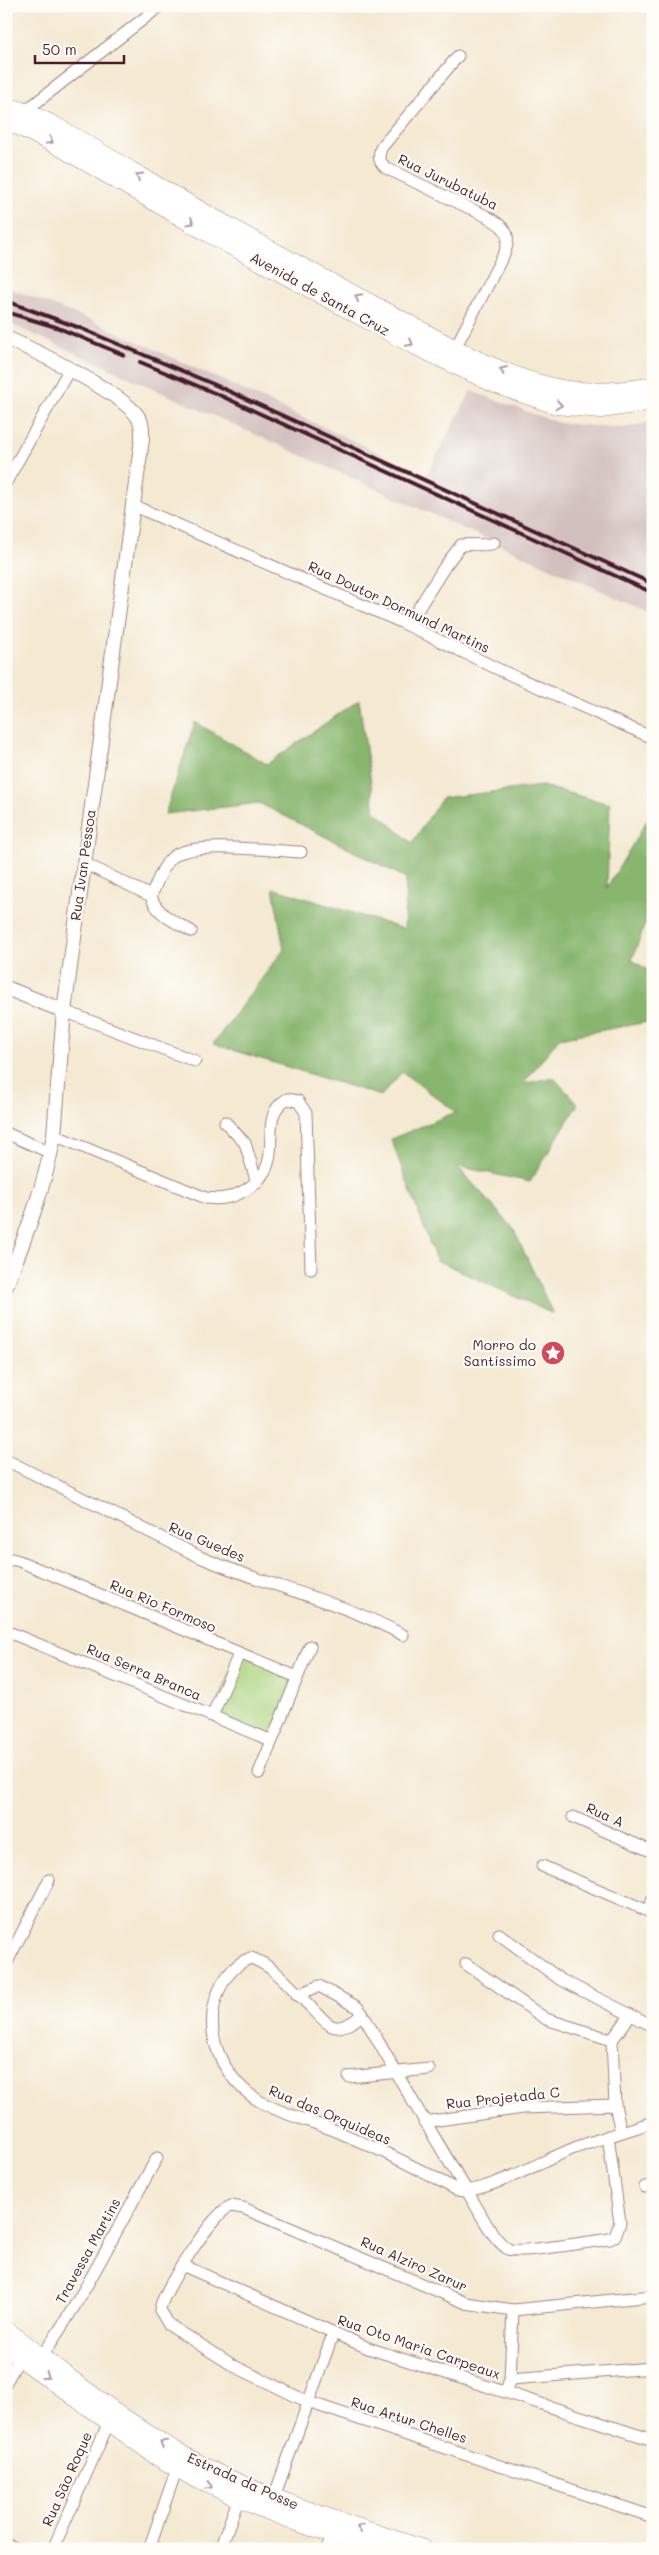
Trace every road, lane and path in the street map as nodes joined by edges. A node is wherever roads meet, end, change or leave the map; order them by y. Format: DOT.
graph roads {
  1 [pos="160,6"];
  2 [pos="458,56"];
  3 [pos="11,110"];
  4 [pos="6,338"];
  5 [pos="455,348"];
  6 [pos="69,370"];
  7 [pos="653,386"];
  8 [pos="653,400"];
  9 [pos="6,482"];
  10 [pos="132,505"];
  11 [pos="494,543"];
  12 [pos="408,625"];
  13 [pos="653,738"];
  14 [pos="301,852"];
  15 [pos="84,863"];
  16 [pos="151,896"];
  17 [pos="191,930"];
  18 [pos="6,988"];
  19 [pos="64,1011"];
  20 [pos="195,1061"];
  21 [pos="225,1122"];
  22 [pos="6,1133"];
  23 [pos="54,1135"];
  24 [pos="51,1153"];
  25 [pos="257,1183"];
  26 [pos="311,1269"];
  27 [pos="6,1286"];
  28 [pos="6,1460"];
  29 [pos="6,1562"];
  30 [pos="6,1631"];
  31 [pos="403,1635"];
  32 [pos="310,1646"];
  33 [pos="240,1654"];
  34 [pos="296,1677"];
  35 [pos="212,1716"];
  36 [pos="270,1740"];
  37 [pos="259,1772"];
  38 [pos="573,1817"];
  39 [pos="653,1852"];
  40 [pos="542,1866"];
  41 [pos="49,1880"];
  42 [pos="653,1897"];
  43 [pos="651,1913"];
  44 [pos="499,1934"];
  45 [pos="6,1964"];
  46 [pos="466,1964"];
  47 [pos="297,1995"];
  48 [pos="362,2013"];
  49 [pos="630,2016"];
  50 [pos="653,2026"];
  51 [pos="612,2040"];
  52 [pos="429,2069"];
  53 [pos="394,2071"];
  54 [pos="349,2077"];
  55 [pos="615,2104"];
  56 [pos="424,2122"];
  57 [pos="653,2122"];
  58 [pos="620,2132"];
  59 [pos="608,2136"];
  60 [pos="157,2158"];
  61 [pos="468,2192"];
  62 [pos="182,2265"];
  63 [pos="653,2296"];
  64 [pos="512,2310"];
  65 [pos="6,2330"];
  66 [pos="333,2334"];
  67 [pos="13,2352"];
  68 [pos="42,2356"];
  69 [pos="653,2368"];
  70 [pos="510,2379"];
  71 [pos="6,2382"];
  72 [pos="505,2394"];
  73 [pos="308,2402"];
  74 [pos="109,2422"];
  75 [pos="653,2440"];
  76 [pos="177,2468"];
  77 [pos="274,2498"];
  78 [pos="238,2500"];
  79 [pos="653,2517"];
  80 [pos="330,2542"];
  81 [pos="6,2544"];
  82 [pos="17,2549"];
  83 [pos="53,2549"];
  84 [pos="149,2549"];
  85 [pos="220,2549"];
  86 [pos="381,2549"];
  87 [pos="423,2549"];
  1 -- 3 [label="street"];
  2 -- 5 [label="street, Rua Jurubatuba"];
  5 -- 3 [label="main road, Avenida de Santa Cruz, one-way"];
  3 -- 8 [label="main road, Avenida de Santa Cruz, one-way"];
  4 -- 6 [label="street"];
  7 -- 5 [label="main road, Avenida de Santa Cruz, one-way"];
  6 -- 9 [label="street"];
  6 -- 10 [label="street, Rua Ivan Pessoa"];
  10 -- 12 [label="street, Rua Doutor Dormund Martins"];
  10 -- 15 [label="street, Rua Ivan Pessoa"];
  11 -- 12 [label="street"];
  12 -- 13 [label="street, Rua Doutor Dormund Martins"];
  14 -- 16 [label="street"];
  15 -- 16 [label="street"];
  15 -- 19 [label="street, Rua Ivan Pessoa"];
  16 -- 17 [label="street"];
  18 -- 19 [label="street"];
  19 -- 20 [label="street"];
  19 -- 23 [label="street, Rua Ivan Pessoa"];
  21 -- 25 [label="street"];
  22 -- 24 [label="street"];
  23 -- 24 [label="street, Rua Ivan Pessoa"];
  23 -- 25 [label="street"];
  24 -- 27 [label="street, Rua Ivan Pessoa"];
  25 -- 26 [label="street"];
  28 -- 31 [label="street, Rua Guedes"];
  29 -- 33 [label="street, Rua Rio Formoso"];
  30 -- 35 [label="street, Rua Serra Branca"];
  32 -- 34 [label="street"];
  33 -- 34 [label="street, Rua Rio Formoso"];
  33 -- 35 [label="street"];
  34 -- 36 [label="street"];
  35 -- 36 [label="street, Rua Serra Branca"];
  36 -- 37 [label="street"];
  38 -- 39 [label="street, Rua A"];
  40 -- 43 [label="street"];
  41 -- 45 [label="street"];
  42 -- 43 [label="street"];
  44 -- 49 [label="street"];
  46 -- 51 [label="street"];
  47 -- 48 [label="street"];
  47 -- 48 [label="street, Rua das Orquideas"];
  47 -- 61 [label="street, Rua das Orquideas"];
  48 -- 53 [label="street"];
  49 -- 50 [label="street"];
  49 -- 51 [label="street"];
  51 -- 55 [label="street"];
  52 -- 53 [label="street"];
  53 -- 54 [label="street"];
  53 -- 56 [label="street"];
  55 -- 56 [label="street, Rua Projetada C"];
  55 -- 58 [label="street"];
  56 -- 61 [label="street"];
  57 -- 58 [label="street"];
  58 -- 59 [label="street"];
  59 -- 61 [label="street"];
  59 -- 61 [label="street"];
  60 -- 68 [label="street, Travessa Martins"];
  62 -- 64 [label="street, Rua Alziro Zarur"];
  62 -- 66 [label="street, Rua Oto Maria Carpeaux"];
  62 -- 73 [label="street, Rua Artur Chelles"];
  63 -- 64 [label="street, Rua Alziro Zarur"];
  64 -- 70 [label="street"];
  65 -- 68 [label="main road, Estrada da Posse"];
  66 -- 72 [label="street, Rua Oto Maria Carpeaux"];
  66 -- 73 [label="street"];
  67 -- 71 [label="street"];
  67 -- 74 [label="main road, Estrada da Posse, one-way"];
  77 -- 68 [label="main road, Estrada da Posse, one-way"];
  69 -- 70 [label="street"];
  70 -- 72 [label="street"];
  72 -- 75 [label="street, Rua Oto Maria Carpeaux"];
  73 -- 77 [label="street"];
  73 -- 79 [label="street, Rua Artur Chelles"];
  74 -- 76 [label="main road, Estrada da Posse"];
  74 -- 83 [label="street, Rua São Roque"];
  76 -- 78 [label="main road, Estrada da Posse, one-way"];
  76 -- 84 [label="street"];
  87 -- 77 [label="main road, Estrada da Posse, one-way"];
  78 -- 80 [label="main road, Estrada da Posse"];
  78 -- 85 [label="street"];
  80 -- 86 [label="main road, Estrada da Posse"];
  81 -- 82 [label="street"];
}
